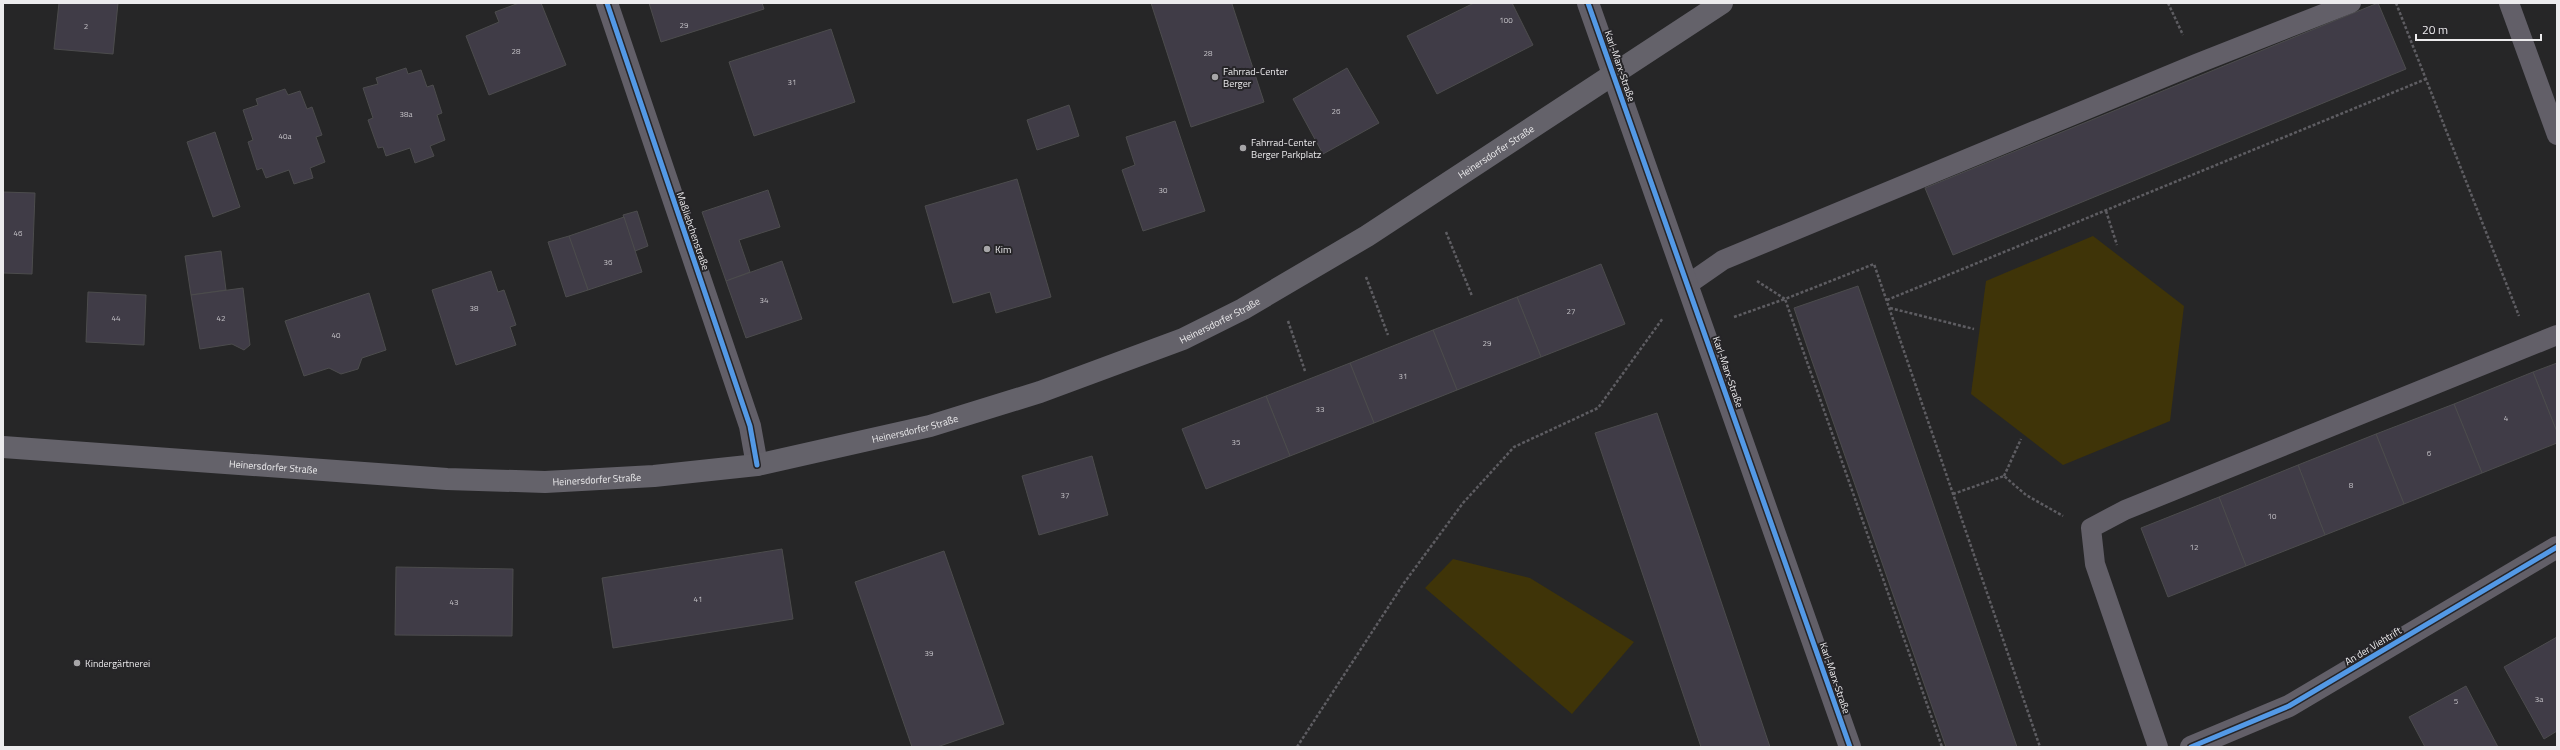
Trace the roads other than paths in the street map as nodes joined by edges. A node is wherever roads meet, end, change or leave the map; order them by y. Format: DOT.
graph roads {
  1 [pos="607,3"];
  2 [pos="1588,3"];
  3 [pos="1722,3"];
  4 [pos="2351,3"];
  5 [pos="2509,3"];
  6 [pos="1613,74"];
  7 [pos="2557,135"];
  8 [pos="1687,285"];
  9 [pos="2557,335"];
  10 [pos="3,448"];
  11 [pos="757,465"];
  12 [pos="2557,547"];
  13 [pos="1850,747"];
  14 [pos="2158,747"];
  15 [pos="2191,747"];
  1 -- 11 [label="street, Maßliebchenstraße"];
  2 -- 6 [label="street, Karl-Marx-Straße"];
  3 -- 6 [label="main road, Heinersdorfer Straße"];
  4 -- 8 [label="lane"];
  5 -- 7 [label="lane"];
  6 -- 8 [label="street, Karl-Marx-Straße"];
  6 -- 11 [label="main road, Heinersdorfer Straße"];
  8 -- 13 [label="street, Karl-Marx-Straße"];
  9 -- 14 [label="lane"];
  10 -- 11 [label="main road, Heinersdorfer Straße"];
  12 -- 15 [label="street, An der Viehtrift"];
}
